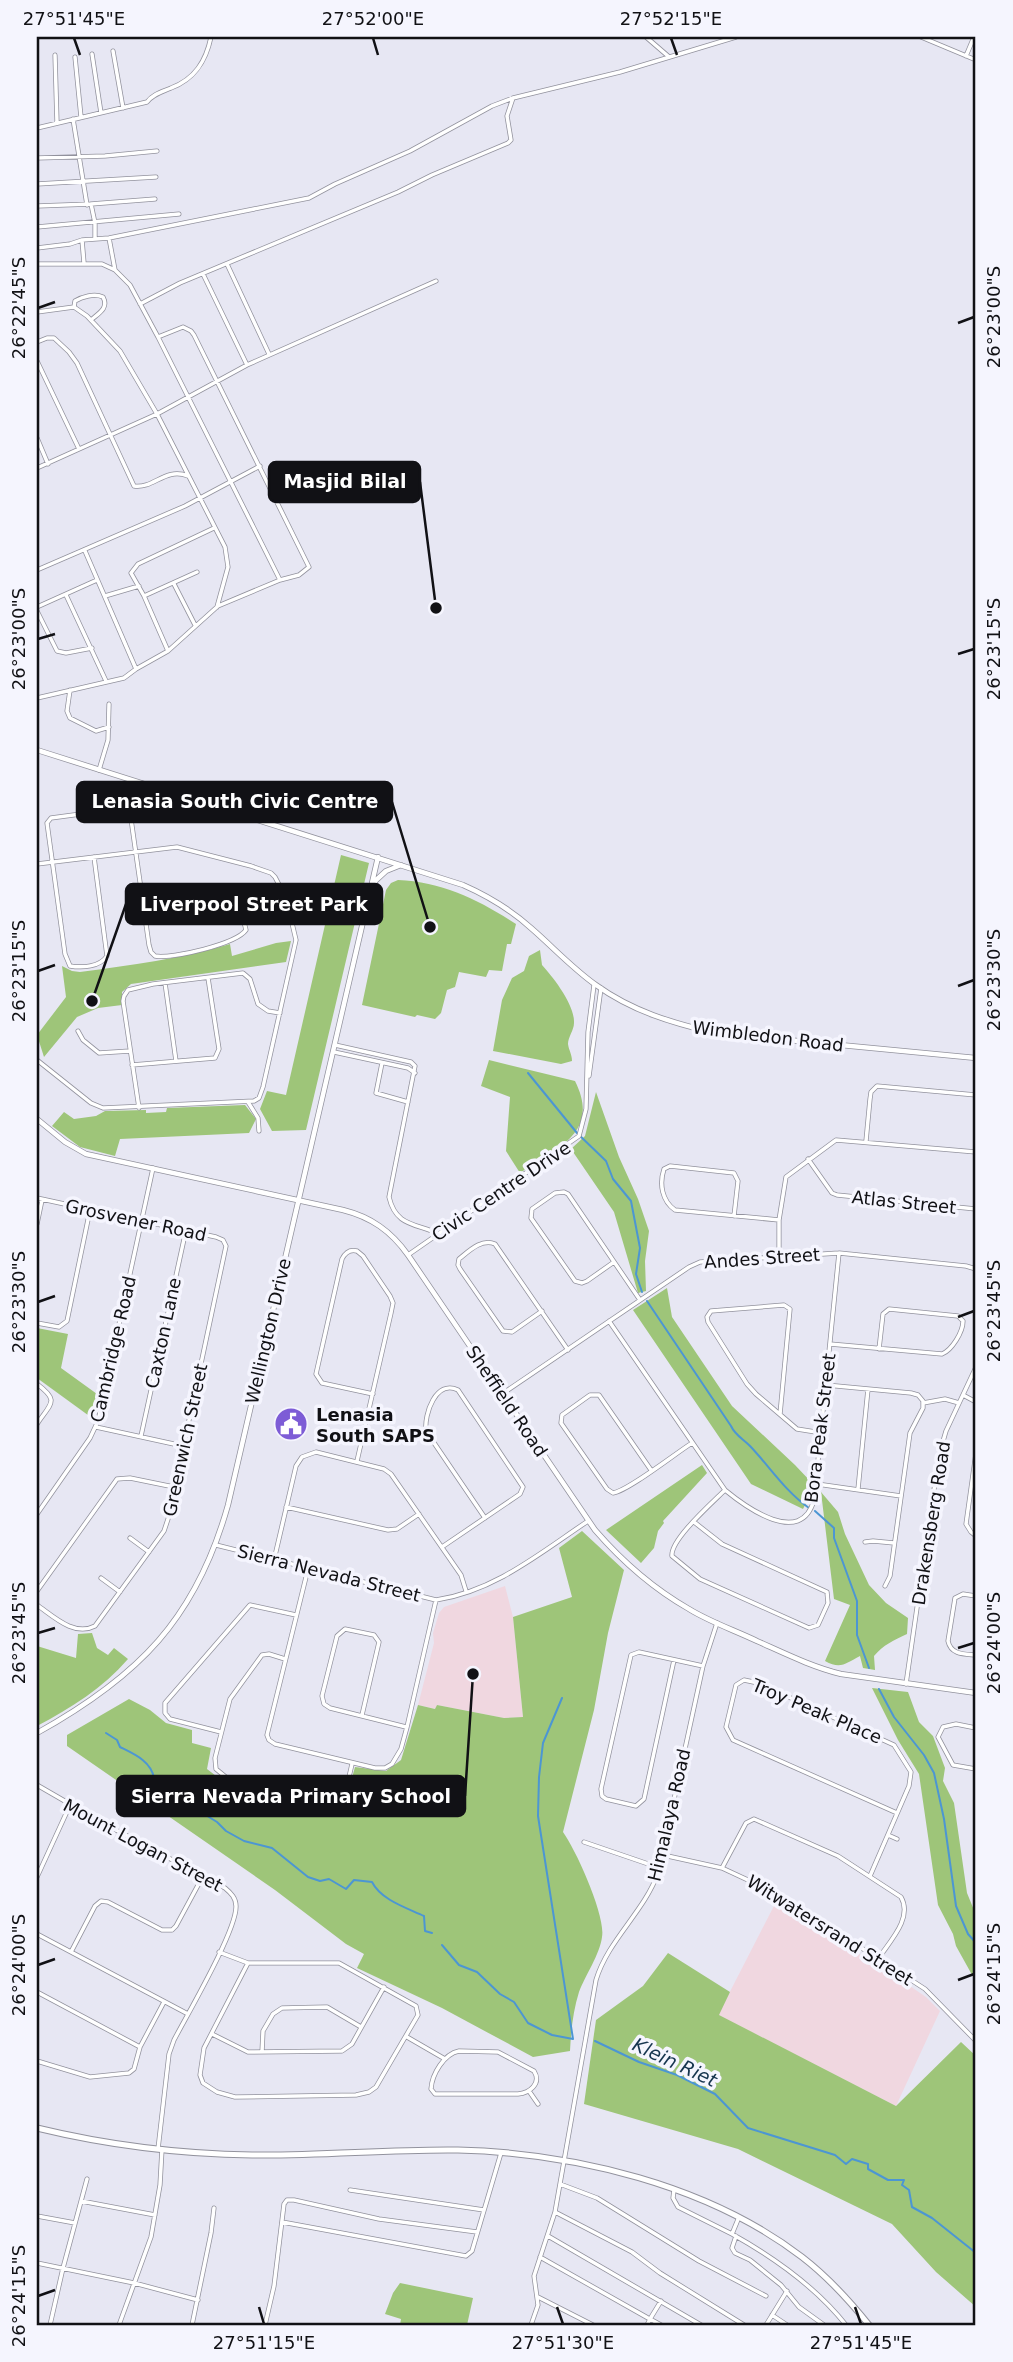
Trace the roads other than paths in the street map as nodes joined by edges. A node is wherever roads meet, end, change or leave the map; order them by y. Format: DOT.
graph roads {
  1 [pos="211,37"];
  2 [pos="646,37"];
  3 [pos="736,37"];
  4 [pos="921,37"];
  5 [pos="974,37"];
  6 [pos="113,51"];
  7 [pos="92,54"];
  8 [pos="55,55"];
  9 [pos="966,56"];
  10 [pos="75,57"];
  11 [pos="668,57"];
  12 [pos="976,60"];
  13 [pos="513,98"];
  14 [pos="123,108"];
  15 [pos="101,113"];
  16 [pos="81,117"];
  17 [pos="73,119"];
  18 [pos="57,123"];
  19 [pos="37,128"];
  20 [pos="157,152"];
  21 [pos="80,157"];
  22 [pos="37,158"];
  23 [pos="156,177"];
  24 [pos="85,183"];
  25 [pos="37,184"];
  26 [pos="155,199"];
  27 [pos="89,204"];
  28 [pos="37,206"];
  29 [pos="179,214"];
  30 [pos="95,223"];
  31 [pos="37,227"];
  32 [pos="109,238"];
  33 [pos="95,239"];
  34 [pos="82,240"];
  35 [pos="37,248"];
  36 [pos="84,263"];
  37 [pos="37,264"];
  38 [pos="227,264"];
  39 [pos="115,270"];
  40 [pos="203,274"];
  41 [pos="436,281"];
  42 [pos="140,304"];
  43 [pos="74,307"];
  44 [pos="37,312"];
  45 [pos="90,320"];
  46 [pos="158,337"];
  47 [pos="37,342"];
  48 [pos="270,354"];
  49 [pos="37,361"];
  50 [pos="247,365"];
  51 [pos="217,379"];
  52 [pos="188,397"];
  53 [pos="157,414"];
  54 [pos="110,436"];
  55 [pos="37,438"];
  56 [pos="79,449"];
  57 [pos="48,464"];
  58 [pos="260,466"];
  59 [pos="37,468"];
  60 [pos="188,476"];
  61 [pos="230,481"];
  62 [pos="200,498"];
  63 [pos="214,528"];
  64 [pos="85,551"];
  65 [pos="37,570"];
  66 [pos="197,572"];
  67 [pos="97,580"];
  68 [pos="280,580"];
  69 [pos="173,583"];
  70 [pos="139,586"];
  71 [pos="65,595"];
  72 [pos="105,596"];
  73 [pos="144,596"];
  74 [pos="216,607"];
  75 [pos="37,609"];
  76 [pos="195,625"];
  77 [pos="92,648"];
  78 [pos="168,651"];
  79 [pos="136,669"];
  80 [pos="107,682"];
  81 [pos="70,690"];
  82 [pos="37,698"];
  83 [pos="109,704"];
  84 [pos="109,727"];
  85 [pos="37,750"];
  86 [pos="99,769"];
  87 [pos="136,851"];
  88 [pos="94,857"];
  89 [pos="378,857"];
  90 [pos="52,862"];
  91 [pos="37,864"];
  92 [pos="402,864"];
  93 [pos="371,886"];
  94 [pos="314,888"];
  95 [pos="142,895"];
  96 [pos="287,903"];
  97 [pos="208,978"];
  98 [pos="164,983"];
  99 [pos="594,984"];
  100 [pos="601,988"];
  101 [pos="280,1013"];
  102 [pos="78,1031"];
  103 [pos="335,1045"];
  104 [pos="130,1051"];
  105 [pos="333,1052"];
  106 [pos="379,1055"];
  107 [pos="976,1058"];
  108 [pos="37,1060"];
  109 [pos="176,1062"];
  110 [pos="380,1062"];
  111 [pos="132,1065"];
  112 [pos="415,1073"];
  113 [pos="588,1078"];
  114 [pos="976,1095"];
  115 [pos="248,1102"];
  116 [pos="409,1102"];
  117 [pos="139,1108"];
  118 [pos="37,1119"];
  119 [pos="259,1131"];
  120 [pos="866,1141"];
  121 [pos="976,1152"];
  122 [pos="808,1159"];
  123 [pos="153,1168"];
  124 [pos="39,1199"];
  125 [pos="298,1200"];
  126 [pos="976,1209"];
  127 [pos="90,1210"];
  128 [pos="734,1216"];
  129 [pos="142,1220"];
  130 [pos="779,1220"];
  131 [pos="37,1224"];
  132 [pos="186,1230"];
  133 [pos="439,1234"];
  134 [pos="226,1251"];
  135 [pos="839,1253"];
  136 [pos="408,1255"];
  137 [pos="779,1255"];
  138 [pos="614,1262"];
  139 [pos="976,1269"];
  140 [pos="640,1300"];
  141 [pos="542,1311"];
  142 [pos="609,1321"];
  143 [pos="37,1323"];
  144 [pos="830,1344"];
  145 [pos="879,1349"];
  146 [pos="568,1350"];
  147 [pos="976,1367"];
  148 [pos="37,1384"];
  149 [pos="826,1385"];
  150 [pos="868,1389"];
  151 [pos="373,1394"];
  152 [pos="502,1394"];
  153 [pos="962,1395"];
  154 [pos="976,1402"];
  155 [pos="923,1403"];
  156 [pos="959,1403"];
  157 [pos="780,1414"];
  158 [pos="37,1424"];
  159 [pos="96,1427"];
  160 [pos="822,1433"];
  161 [pos="141,1436"];
  162 [pos="692,1443"];
  163 [pos="183,1446"];
  164 [pos="976,1454"];
  165 [pos="357,1461"];
  166 [pos="651,1470"];
  167 [pos="816,1483"];
  168 [pos="174,1487"];
  169 [pos="858,1489"];
  170 [pos="725,1490"];
  171 [pos="901,1496"];
  172 [pos="286,1507"];
  173 [pos="37,1514"];
  174 [pos="419,1514"];
  175 [pos="485,1518"];
  176 [pos="589,1520"];
  177 [pos="694,1522"];
  178 [pos="976,1536"];
  179 [pos="130,1538"];
  180 [pos="865,1542"];
  181 [pos="895,1543"];
  182 [pos="216,1545"];
  183 [pos="442,1547"];
  184 [pos="149,1552"];
  185 [pos="274,1560"];
  186 [pos="307,1569"];
  187 [pos="101,1578"];
  188 [pos="885,1586"];
  189 [pos="37,1591"];
  190 [pos="466,1591"];
  191 [pos="120,1592"];
  192 [pos="976,1596"];
  193 [pos="436,1600"];
  194 [pos="37,1605"];
  195 [pos="296,1615"];
  196 [pos="717,1623"];
  197 [pos="976,1655"];
  198 [pos="285,1659"];
  199 [pos="674,1660"];
  200 [pos="703,1666"];
  201 [pos="906,1684"];
  202 [pos="976,1693"];
  203 [pos="362,1716"];
  204 [pos="407,1727"];
  205 [pos="976,1728"];
  206 [pos="221,1732"];
  207 [pos="37,1733"];
  208 [pos="352,1764"];
  209 [pos="976,1769"];
  210 [pos="37,1785"];
  211 [pos="70,1805"];
  212 [pos="897,1813"];
  213 [pos="888,1835"];
  214 [pos="897,1839"];
  215 [pos="584,1842"];
  216 [pos="663,1855"];
  217 [pos="660,1868"];
  218 [pos="722,1868"];
  219 [pos="203,1876"];
  220 [pos="870,1876"];
  221 [pos="37,1877"];
  222 [pos="37,1934"];
  223 [pos="71,1952"];
  224 [pos="219,1952"];
  225 [pos="878,1959"];
  226 [pos="248,1963"];
  227 [pos="384,1987"];
  228 [pos="37,1993"];
  229 [pos="164,2002"];
  230 [pos="188,2014"];
  231 [pos="361,2027"];
  232 [pos="212,2034"];
  233 [pos="407,2037"];
  234 [pos="976,2041"];
  235 [pos="140,2047"];
  236 [pos="262,2052"];
  237 [pos="445,2059"];
  238 [pos="37,2061"];
  239 [pos="529,2091"];
  240 [pos="538,2104"];
  241 [pos="37,2128"];
  242 [pos="160,2149"];
  243 [pos="501,2152"];
  244 [pos="563,2160"];
  245 [pos="87,2179"];
  246 [pos="560,2184"];
  247 [pos="350,2190"];
  248 [pos="674,2190"];
  249 [pos="81,2201"];
  250 [pos="214,2208"];
  251 [pos="484,2210"];
  252 [pos="555,2213"];
  253 [pos="155,2215"];
  254 [pos="37,2216"];
  255 [pos="739,2217"];
  256 [pos="282,2222"];
  257 [pos="75,2223"];
  258 [pos="477,2232"];
  259 [pos="734,2235"];
  260 [pos="548,2236"];
  261 [pos="540,2257"];
  262 [pos="37,2263"];
  263 [pos="62,2268"];
  264 [pos="134,2283"];
  265 [pos="787,2291"];
  266 [pos="766,2296"];
  267 [pos="538,2297"];
  268 [pos="198,2300"];
  269 [pos="661,2301"];
  270 [pos="772,2315"];
  271 [pos="650,2319"];
  272 [pos="50,2325"];
  273 [pos="119,2325"];
  274 [pos="192,2325"];
  275 [pos="265,2325"];
  276 [pos="531,2325"];
  277 [pos="593,2325"];
  278 [pos="647,2325"];
  279 [pos="661,2325"];
  280 [pos="701,2325"];
  281 [pos="744,2325"];
  282 [pos="766,2325"];
  283 [pos="787,2325"];
  284 [pos="824,2325"];
  285 [pos="846,2325"];
  286 [pos="869,2325"];
  1 -- 14 [label="street"];
  2 -- 11 [label="street"];
  3 -- 11 [label="street"];
  4 -- 9 [label="street"];
  5 -- 9 [label="street"];
  6 -- 14 [label="street"];
  7 -- 15 [label="street"];
  8 -- 18 [label="street"];
  9 -- 12 [label="street"];
  10 -- 16 [label="street"];
  11 -- 13 [label="street"];
  13 -- 32 [label="street"];
  13 -- 38 [label="street"];
  14 -- 15 [label="street"];
  15 -- 16 [label="street"];
  16 -- 17 [label="street"];
  17 -- 18 [label="street"];
  17 -- 21 [label="street"];
  18 -- 19 [label="street"];
  20 -- 21 [label="street"];
  21 -- 22 [label="street"];
  21 -- 24 [label="street"];
  23 -- 24 [label="street"];
  24 -- 25 [label="street"];
  24 -- 27 [label="street"];
  26 -- 27 [label="street"];
  27 -- 28 [label="street"];
  27 -- 30 [label="street"];
  29 -- 30 [label="street"];
  30 -- 31 [label="street"];
  30 -- 33 [label="street"];
  32 -- 33 [label="street"];
  32 -- 39 [label="street"];
  33 -- 34 [label="street"];
  34 -- 35 [label="street"];
  34 -- 36 [label="street"];
  36 -- 37 [label="street"];
  36 -- 39 [label="street"];
  38 -- 40 [label="street"];
  38 -- 48 [label="street"];
  39 -- 42 [label="street"];
  40 -- 42 [label="street"];
  40 -- 50 [label="street"];
  41 -- 48 [label="street"];
  42 -- 46 [label="street"];
  43 -- 44 [label="street"];
  43 -- 45 [label="street"];
  43 -- 45 [label="street"];
  45 -- 53 [label="street"];
  46 -- 51 [label="street"];
  46 -- 52 [label="street"];
  47 -- 54 [label="street"];
  48 -- 50 [label="street"];
  49 -- 56 [label="street"];
  50 -- 51 [label="street"];
  51 -- 52 [label="street"];
  51 -- 58 [label="street"];
  52 -- 53 [label="street"];
  52 -- 61 [label="street"];
  53 -- 54 [label="street"];
  53 -- 60 [label="street"];
  54 -- 56 [label="street"];
  54 -- 60 [label="street"];
  55 -- 57 [label="street"];
  56 -- 57 [label="street"];
  57 -- 59 [label="street"];
  58 -- 61 [label="street"];
  58 -- 68 [label="street"];
  60 -- 62 [label="street"];
  61 -- 62 [label="street"];
  61 -- 68 [label="street"];
  62 -- 63 [label="street"];
  62 -- 64 [label="street"];
  63 -- 70 [label="street"];
  63 -- 74 [label="street"];
  64 -- 65 [label="street"];
  64 -- 67 [label="street"];
  66 -- 69 [label="street"];
  67 -- 71 [label="street"];
  67 -- 72 [label="street"];
  68 -- 74 [label="street"];
  69 -- 73 [label="street"];
  69 -- 76 [label="street"];
  70 -- 72 [label="street"];
  70 -- 73 [label="street"];
  71 -- 75 [label="street"];
  71 -- 77 [label="street"];
  72 -- 79 [label="street"];
  73 -- 78 [label="street"];
  74 -- 76 [label="street"];
  75 -- 77 [label="street"];
  76 -- 78 [label="street"];
  77 -- 80 [label="street"];
  78 -- 79 [label="street"];
  79 -- 80 [label="street"];
  80 -- 81 [label="street"];
  81 -- 82 [label="street"];
  81 -- 84 [label="street"];
  83 -- 84 [label="street"];
  84 -- 86 [label="street"];
  85 -- 86 [label="street, Wimbledon Road"];
  86 -- 89 [label="street, Wimbledon Road"];
  87 -- 88 [label="street"];
  87 -- 90 [label="street"];
  87 -- 95 [label="street"];
  87 -- 96 [label="street"];
  88 -- 90 [label="street"];
  88 -- 90 [label="street"];
  89 -- 92 [label="street, Wimbledon Road"];
  89 -- 93 [label="street, Wellington Drive"];
  90 -- 91 [label="street"];
  92 -- 93 [label="street"];
  92 -- 99 [label="street, Wimbledon Road"];
  93 -- 103 [label="street, Wellington Drive"];
  94 -- 96 [label="street"];
  95 -- 95 [label="street"];
  96 -- 101 [label="street"];
  97 -- 98 [label="street"];
  97 -- 101 [label="street"];
  97 -- 109 [label="street"];
  98 -- 104 [label="street"];
  98 -- 109 [label="street"];
  99 -- 100 [label="street, Wimbledon Road"];
  99 -- 113 [label="street, Civic Centre Drive"];
  100 -- 107 [label="street, Wimbledon Road"];
  100 -- 113 [label="street, Civic Centre Drive"];
  101 -- 115 [label="street"];
  102 -- 104 [label="street"];
  103 -- 105 [label="street, Wellington Drive"];
  103 -- 106 [label="street"];
  104 -- 111 [label="street"];
  105 -- 110 [label="street"];
  105 -- 125 [label="street, Wellington Drive"];
  106 -- 110 [label="street"];
  106 -- 112 [label="street"];
  108 -- 117 [label="street"];
  109 -- 111 [label="street"];
  110 -- 112 [label="street"];
  110 -- 116 [label="street"];
  111 -- 117 [label="street"];
  112 -- 116 [label="street"];
  113 -- 133 [label="street, Civic Centre Drive"];
  114 -- 120 [label="street"];
  115 -- 117 [label="street"];
  115 -- 119 [label="street"];
  116 -- 133 [label="street"];
  118 -- 123 [label="street, Sheffield Road"];
  120 -- 121 [label="street"];
  120 -- 122 [label="street"];
  122 -- 126 [label="street, Atlas Street"];
  122 -- 130 [label="street"];
  123 -- 125 [label="street, Sheffield Road"];
  123 -- 129 [label="street, Cambridge Road"];
  124 -- 127 [label="street, Grosvener Road"];
  124 -- 131 [label="street"];
  125 -- 136 [label="street, Sheffield Road"];
  125 -- 182 [label="street, Wellington Drive"];
  127 -- 129 [label="street, Grosvener Road"];
  127 -- 143 [label="street"];
  128 -- 128 [label="street"];
  128 -- 130 [label="street"];
  129 -- 132 [label="street, Grosvener Road"];
  129 -- 159 [label="street, Cambridge Road"];
  130 -- 137 [label="street"];
  132 -- 134 [label="street, Grosvener Road"];
  132 -- 161 [label="street, Caxton Lane"];
  133 -- 136 [label="street, Civic Centre Drive"];
  134 -- 163 [label="street, Greenwich Street"];
  135 -- 137 [label="street, Andes Street"];
  135 -- 139 [label="street, Andes Street"];
  135 -- 144 [label="street, Bora Peak Street"];
  136 -- 152 [label="street, Sheffield Road"];
  137 -- 140 [label="street, Andes Street"];
  138 -- 138 [label="street"];
  138 -- 140 [label="street"];
  140 -- 142 [label="street, Andes Street"];
  141 -- 141 [label="street"];
  141 -- 146 [label="street"];
  142 -- 146 [label="street, Andes Street"];
  142 -- 162 [label="street, Bora Peak Street"];
  144 -- 145 [label="street"];
  144 -- 149 [label="street, Bora Peak Street"];
  145 -- 145 [label="street"];
  146 -- 152 [label="street, Andes Street"];
  147 -- 153 [label="street, Drakensberg Road"];
  148 -- 158 [label="street"];
  149 -- 150 [label="street"];
  149 -- 160 [label="street, Bora Peak Street"];
  150 -- 155 [label="street"];
  150 -- 169 [label="street"];
  151 -- 151 [label="street"];
  151 -- 165 [label="street"];
  152 -- 176 [label="street, Sheffield Road"];
  153 -- 154 [label="street"];
  153 -- 156 [label="street, Drakensberg Road"];
  155 -- 156 [label="street"];
  155 -- 171 [label="street"];
  156 -- 201 [label="street, Drakensberg Road"];
  157 -- 157 [label="street"];
  157 -- 160 [label="street"];
  159 -- 161 [label="street"];
  159 -- 173 [label="street, Cambridge Road"];
  160 -- 167 [label="street, Bora Peak Street"];
  161 -- 163 [label="street"];
  162 -- 166 [label="street"];
  162 -- 170 [label="street, Bora Peak Street"];
  163 -- 168 [label="street, Greenwich Street"];
  164 -- 178 [label="street"];
  165 -- 172 [label="street"];
  165 -- 174 [label="street"];
  166 -- 166 [label="street"];
  167 -- 169 [label="street"];
  167 -- 170 [label="street, Bora Peak Street"];
  168 -- 184 [label="street, Greenwich Street"];
  168 -- 189 [label="street"];
  169 -- 171 [label="street"];
  170 -- 177 [label="street"];
  171 -- 181 [label="street"];
  172 -- 174 [label="street"];
  172 -- 185 [label="street"];
  174 -- 183 [label="street"];
  175 -- 175 [label="street"];
  175 -- 183 [label="street"];
  176 -- 190 [label="street, Sierra Nevada Street"];
  176 -- 196 [label="street, Sheffield Road"];
  177 -- 177 [label="street"];
  179 -- 184 [label="street"];
  180 -- 181 [label="street"];
  181 -- 188 [label="street"];
  182 -- 185 [label="street, Sierra Nevada Street"];
  182 -- 207 [label="street, Wellington Drive"];
  183 -- 190 [label="street"];
  184 -- 191 [label="street, Greenwich Street"];
  185 -- 186 [label="street, Sierra Nevada Street"];
  186 -- 193 [label="street, Sierra Nevada Street"];
  186 -- 195 [label="street"];
  187 -- 191 [label="street"];
  190 -- 193 [label="street, Sierra Nevada Street"];
  191 -- 194 [label="street, Greenwich Street"];
  192 -- 197 [label="street"];
  193 -- 204 [label="street"];
  195 -- 198 [label="street"];
  195 -- 206 [label="street"];
  196 -- 200 [label="street, Himalaya Road"];
  196 -- 201 [label="street, Sheffield Road"];
  198 -- 206 [label="street"];
  198 -- 208 [label="street"];
  199 -- 199 [label="street"];
  199 -- 200 [label="street"];
  200 -- 216 [label="street, Himalaya Road"];
  201 -- 202 [label="street, Sheffield Road"];
  203 -- 203 [label="street"];
  203 -- 204 [label="street"];
  204 -- 208 [label="street"];
  205 -- 209 [label="street"];
  206 -- 208 [label="street"];
  210 -- 211 [label="street, Mount Logan Street"];
  211 -- 219 [label="street, Mount Logan Street"];
  211 -- 221 [label="street"];
  212 -- 212 [label="street, Troy Peak Place"];
  212 -- 213 [label="street, Troy Peak Place"];
  213 -- 214 [label="street"];
  213 -- 220 [label="street, Troy Peak Place"];
  215 -- 217 [label="street"];
  216 -- 217 [label="street, Himalaya Road"];
  216 -- 218 [label="street, Witwatersrand Street"];
  217 -- 244 [label="street, Himalaya Road"];
  218 -- 220 [label="street"];
  218 -- 225 [label="street, Witwatersrand Street"];
  219 -- 223 [label="street"];
  219 -- 224 [label="street, Mount Logan Street"];
  220 -- 225 [label="street"];
  222 -- 223 [label="street"];
  223 -- 229 [label="street"];
  224 -- 226 [label="street"];
  224 -- 230 [label="street, Mount Logan Street"];
  225 -- 234 [label="street, Witwatersrand Street"];
  226 -- 227 [label="street"];
  226 -- 232 [label="street"];
  227 -- 231 [label="street"];
  227 -- 233 [label="street"];
  228 -- 235 [label="street"];
  229 -- 230 [label="street"];
  229 -- 235 [label="street"];
  230 -- 242 [label="street, Mount Logan Street"];
  231 -- 236 [label="street"];
  231 -- 236 [label="street"];
  232 -- 233 [label="street"];
  232 -- 236 [label="street"];
  233 -- 237 [label="street"];
  235 -- 238 [label="street"];
  237 -- 239 [label="street"];
  237 -- 239 [label="street"];
  239 -- 240 [label="street"];
  241 -- 242 [label="main road"];
  242 -- 243 [label="main road"];
  242 -- 253 [label="street, Mount Logan Street"];
  243 -- 244 [label="main road"];
  243 -- 251 [label="street"];
  244 -- 246 [label="street, Himalaya Road"];
  244 -- 248 [label="main road"];
  245 -- 249 [label="street"];
  246 -- 252 [label="street, Himalaya Road"];
  246 -- 266 [label="street"];
  247 -- 251 [label="street"];
  248 -- 255 [label="main road"];
  248 -- 259 [label="street"];
  249 -- 253 [label="street"];
  249 -- 257 [label="street"];
  250 -- 268 [label="street"];
  251 -- 258 [label="street"];
  252 -- 260 [label="street, Himalaya Road"];
  252 -- 281 [label="street"];
  253 -- 264 [label="street, Mount Logan Street"];
  254 -- 257 [label="street"];
  255 -- 259 [label="street"];
  255 -- 286 [label="main road"];
  256 -- 258 [label="street"];
  256 -- 258 [label="street"];
  256 -- 275 [label="street"];
  257 -- 263 [label="street"];
  259 -- 265 [label="street"];
  259 -- 285 [label="street"];
  260 -- 261 [label="street, Himalaya Road"];
  260 -- 269 [label="street"];
  261 -- 267 [label="street, Himalaya Road"];
  261 -- 271 [label="street"];
  262 -- 263 [label="street"];
  263 -- 264 [label="street"];
  263 -- 272 [label="street"];
  264 -- 268 [label="street"];
  264 -- 273 [label="street, Mount Logan Street"];
  265 -- 270 [label="street"];
  265 -- 284 [label="street"];
  267 -- 276 [label="street, Himalaya Road"];
  267 -- 277 [label="street"];
  268 -- 274 [label="street"];
  269 -- 271 [label="street"];
  269 -- 280 [label="street"];
  270 -- 282 [label="street"];
  270 -- 283 [label="street"];
  271 -- 278 [label="street"];
  271 -- 279 [label="street"];
}
